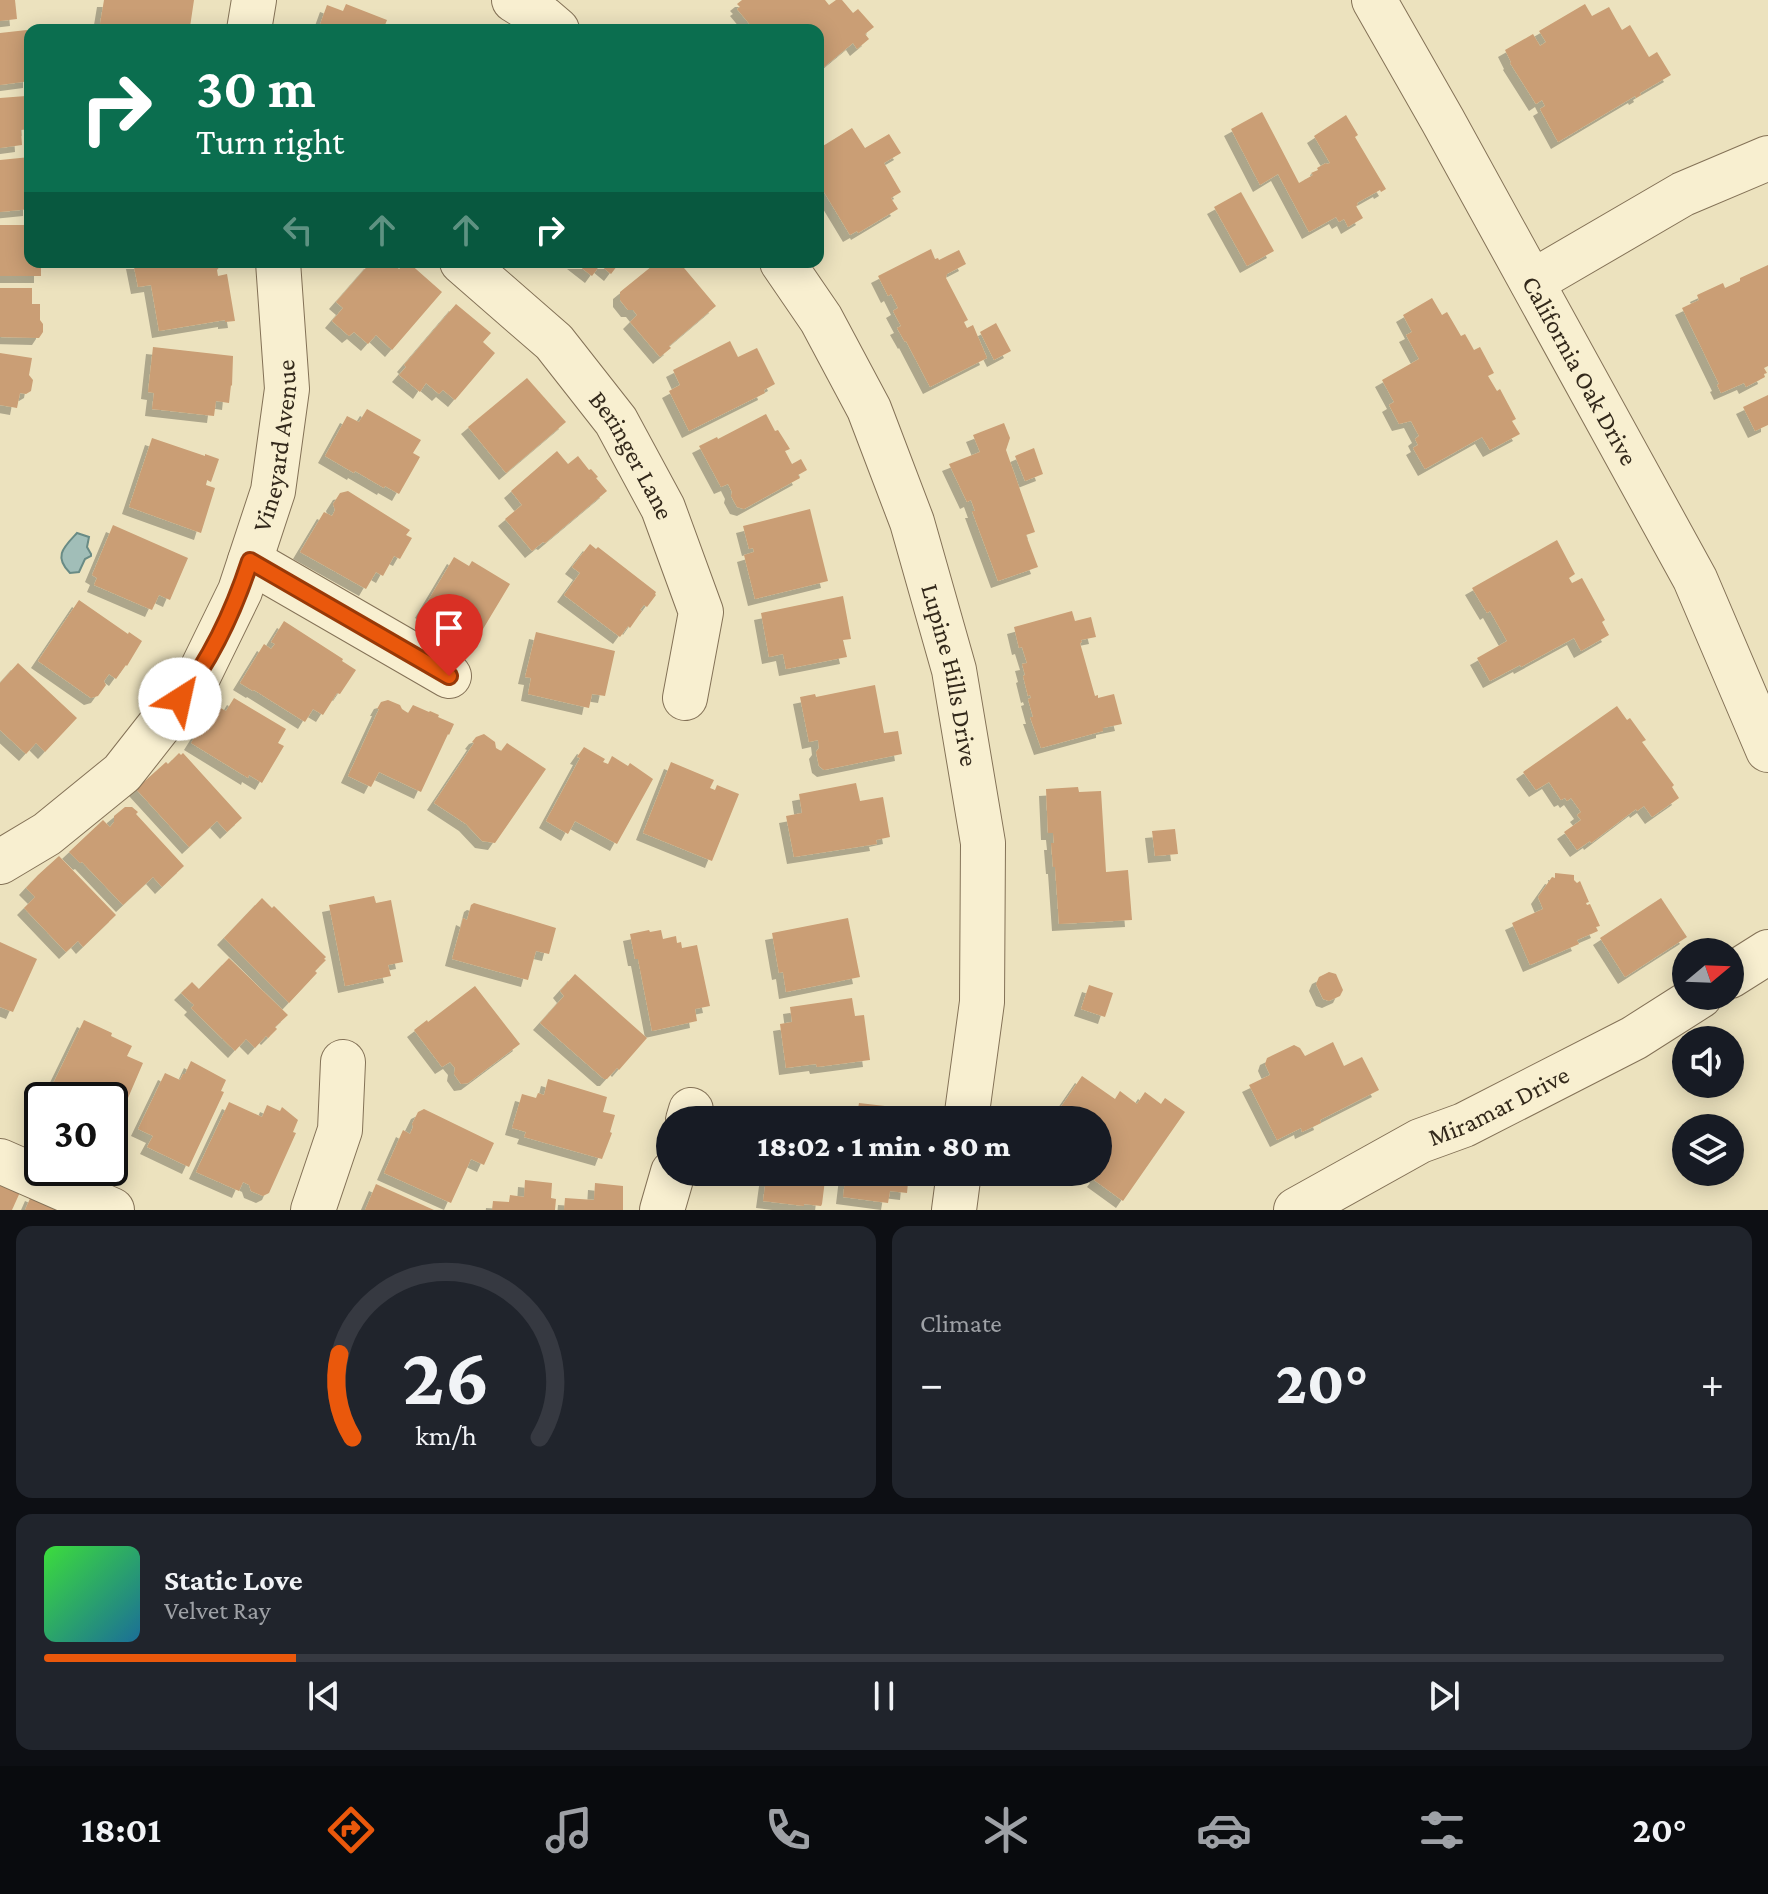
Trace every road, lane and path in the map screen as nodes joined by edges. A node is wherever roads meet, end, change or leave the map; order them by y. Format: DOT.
graph roads {
  1 [pos="254,0"];
  2 [pos="514,0"];
  3 [pos="1374,0"];
  4 [pos="250,24"];
  5 [pos="550,24"];
  6 [pos="1768,158"];
  7 [pos="278,268"];
  8 [pos="469,268"];
  9 [pos="786,268"];
  10 [pos="1532,282"];
  11 [pos="250,561"];
  12 [pos="449,676"];
  13 [pos="685,698"];
  14 [pos="1768,750"];
  15 [pos="0,862"];
  16 [pos="1768,952"];
  17 [pos="1744,967"];
  18 [pos="1678,1010"];
  19 [pos="343,1062"];
  20 [pos="968,1106"];
  21 [pos="0,1161"];
  22 [pos="669,1186"];
  23 [pos="957,1186"];
  24 [pos="112,1210"];
  25 [pos="313,1210"];
  26 [pos="662,1210"];
  27 [pos="954,1210"];
  28 [pos="1296,1210"];
  1 -- 4 [label="street"];
  2 -- 5 [label="street"];
  3 -- 10 [label="street, California Oak Drive"];
  6 -- 10 [label="street"];
  7 -- 11 [label="street, Vineyard Avenue"];
  8 -- 13 [label="street, Beringer Lane"];
  9 -- 20 [label="street, Lupine Hills Drive"];
  10 -- 14 [label="street, California Oak Drive"];
  11 -- 12 [label="street"];
  11 -- 15 [label="street, Vineyard Avenue"];
  16 -- 17 [label="street"];
  18 -- 28 [label="street, Miramar Drive"];
  19 -- 25 [label="street"];
  21 -- 24 [label="street"];
  22 -- 26 [label="street"];
  23 -- 27 [label="street"];
}
